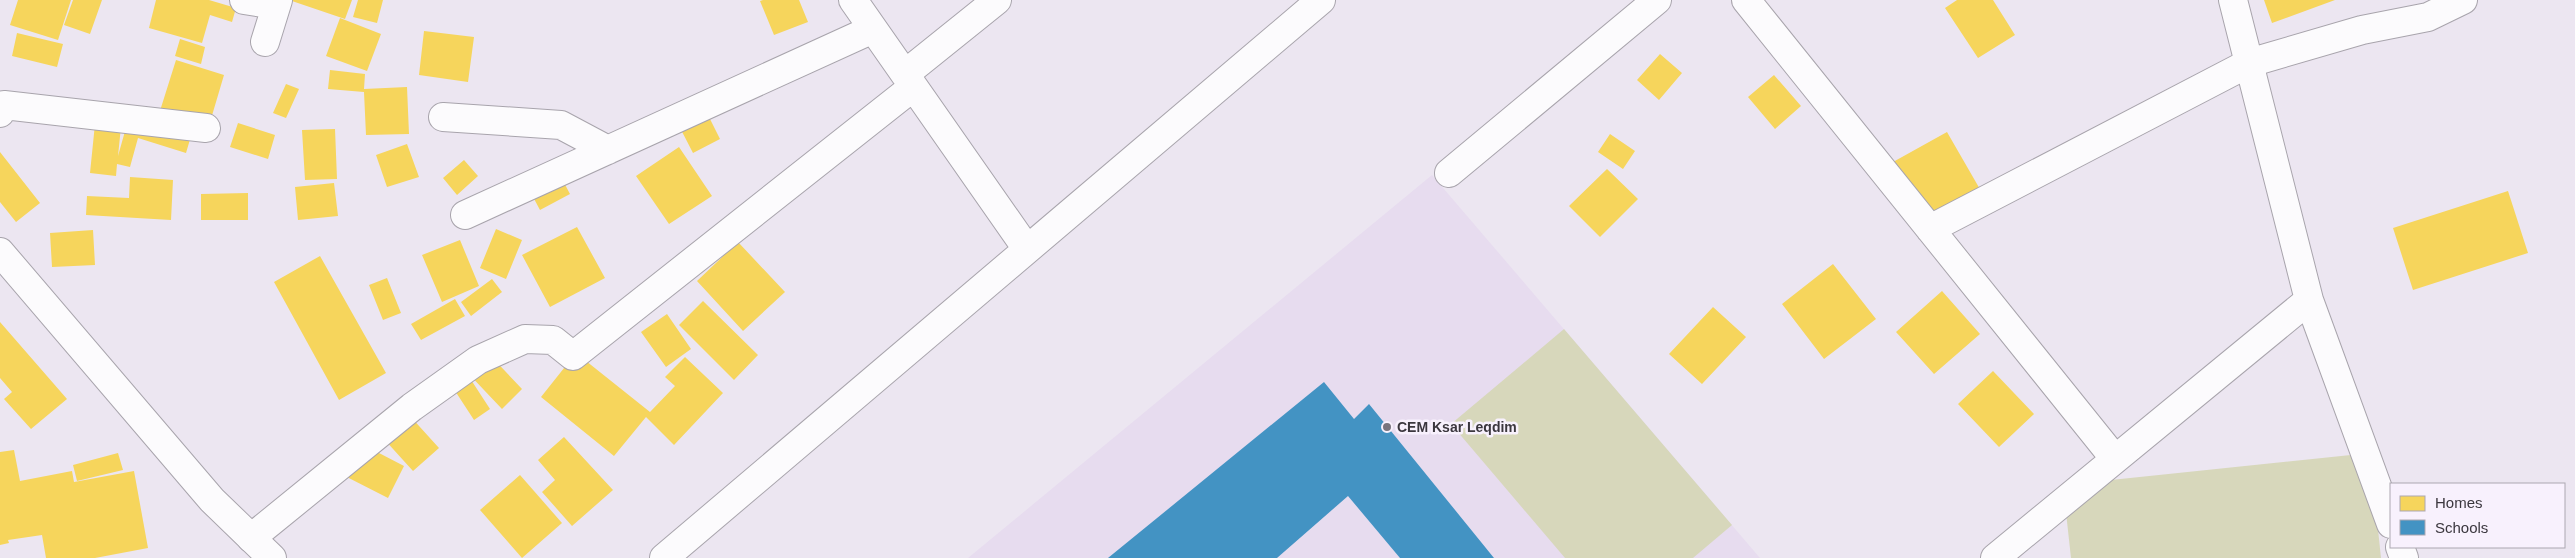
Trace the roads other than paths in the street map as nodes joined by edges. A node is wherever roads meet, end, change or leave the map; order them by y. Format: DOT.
graph roads {
  1 [pos="244,0"];
  2 [pos="853,0"];
  3 [pos="997,0"];
  4 [pos="1321,0"];
  5 [pos="1656,0"];
  6 [pos="1746,0"];
  7 [pos="2233,0"];
  8 [pos="2464,0"];
  9 [pos="277,3"];
  10 [pos="873,29"];
  11 [pos="265,42"];
  12 [pos="2249,63"];
  13 [pos="909,80"];
  14 [pos="0,113"];
  15 [pos="443,117"];
  16 [pos="206,128"];
  17 [pos="608,150"];
  18 [pos="1449,173"];
  19 [pos="465,215"];
  20 [pos="1930,229"];
  21 [pos="1027,249"];
  22 [pos="0,252"];
  23 [pos="2309,300"];
  24 [pos="2115,459"];
  25 [pos="2390,521"];
  26 [pos="250,538"];
  27 [pos="677,554"];
  28 [pos="272,558"];
  29 [pos="1995,558"];
  1 -- 9 [label="street"];
  2 -- 10 [label="street"];
  3 -- 13 [label="street"];
  4 -- 21 [label="street"];
  5 -- 18 [label="street"];
  6 -- 20 [label="street"];
  7 -- 12 [label="street"];
  8 -- 12 [label="street"];
  9 -- 11 [label="street"];
  10 -- 13 [label="street"];
  10 -- 17 [label="street"];
  12 -- 20 [label="street"];
  12 -- 23 [label="street"];
  13 -- 21 [label="street"];
  13 -- 26 [label="street"];
  14 -- 16 [label="street"];
  15 -- 17 [label="street"];
  17 -- 19 [label="street"];
  20 -- 24 [label="street"];
  21 -- 27 [label="street"];
  22 -- 26 [label="street"];
  23 -- 24 [label="street"];
  23 -- 25 [label="street"];
  24 -- 29 [label="street"];
  26 -- 28 [label="street"];
}
